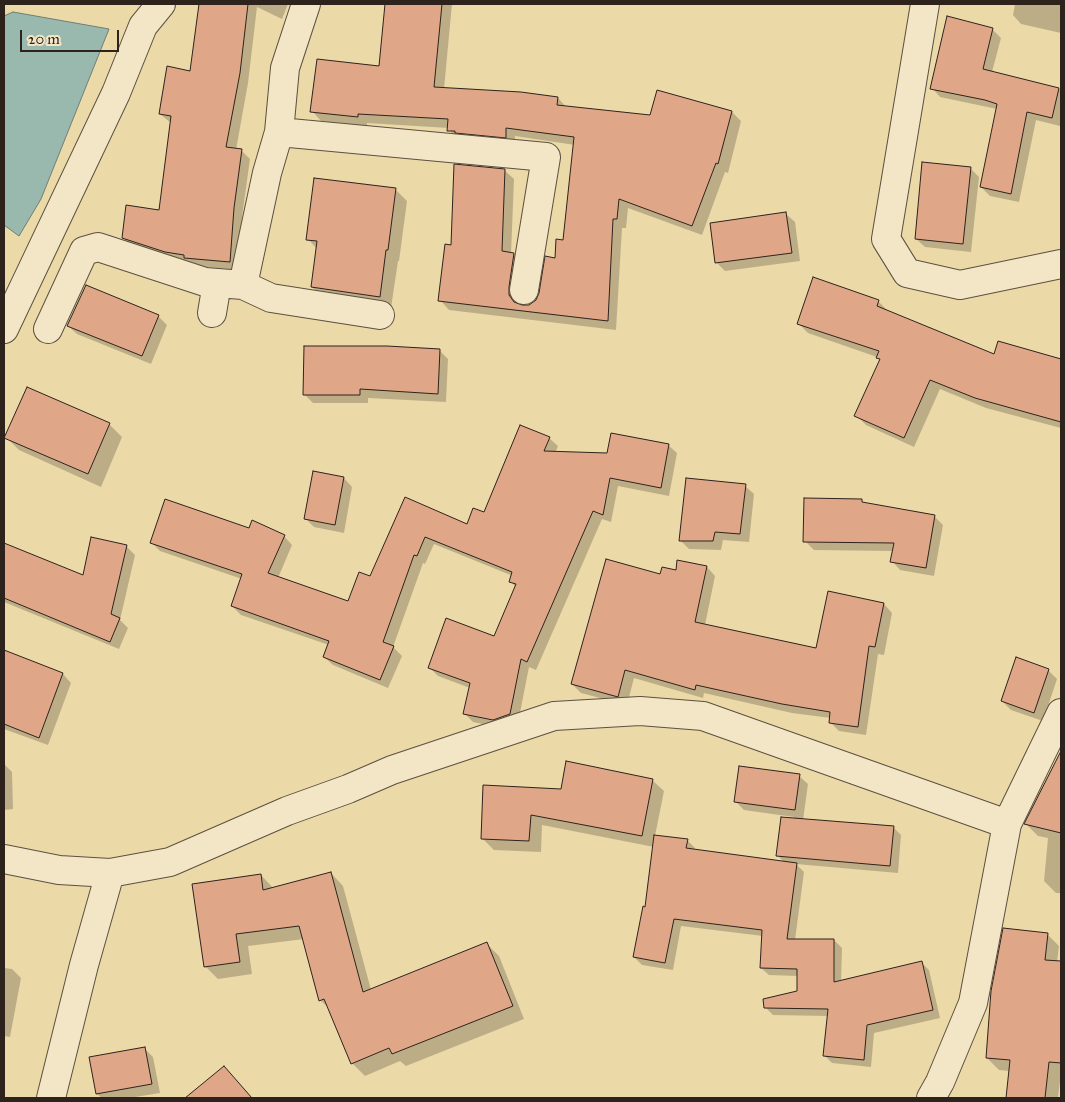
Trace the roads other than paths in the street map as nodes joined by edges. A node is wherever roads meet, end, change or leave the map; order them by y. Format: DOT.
graph roads {
  1 [pos="161,4"];
  2 [pos="306,4"];
  3 [pos="925,4"];
  4 [pos="279,132"];
  5 [pos="1061,264"];
  6 [pos="230,284"];
  7 [pos="524,290"];
  8 [pos="212,313"];
  9 [pos="380,315"];
  10 [pos="48,329"];
  11 [pos="4,330"];
  12 [pos="1061,713"];
  13 [pos="1007,824"];
  14 [pos="4,859"];
  15 [pos="110,873"];
  16 [pos="51,1098"];
  17 [pos="931,1098"];
  1 -- 11 [label="street"];
  2 -- 4 [label="street"];
  3 -- 5 [label="street"];
  4 -- 6 [label="street"];
  4 -- 7 [label="street"];
  6 -- 8 [label="street"];
  6 -- 9 [label="street"];
  6 -- 10 [label="street"];
  12 -- 13 [label="street"];
  13 -- 15 [label="street"];
  13 -- 17 [label="street"];
  14 -- 15 [label="street"];
  15 -- 16 [label="street"];
}
